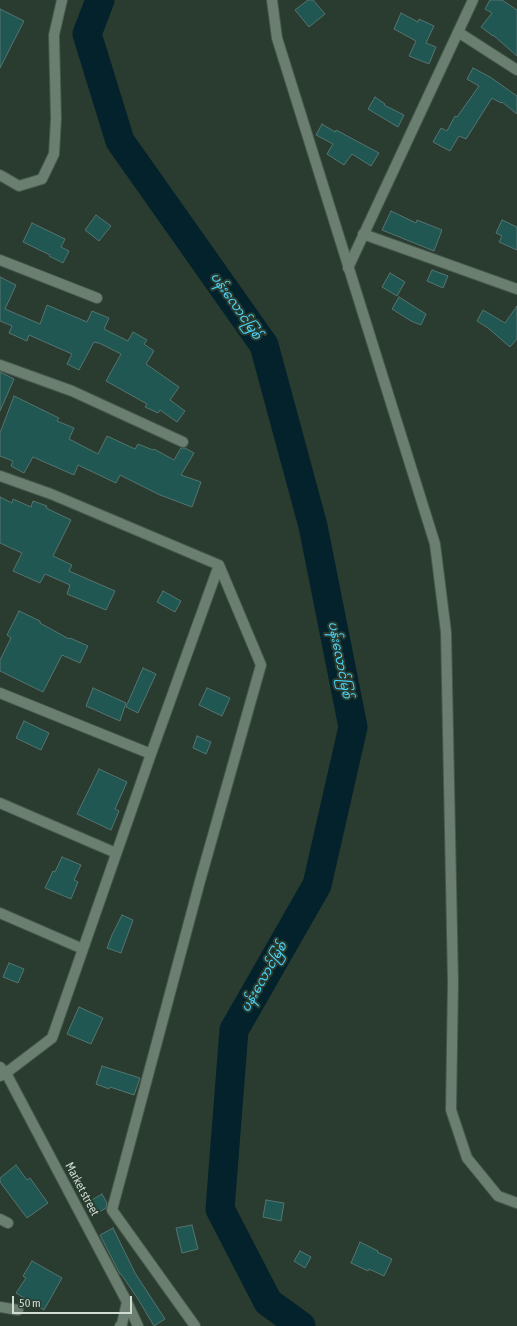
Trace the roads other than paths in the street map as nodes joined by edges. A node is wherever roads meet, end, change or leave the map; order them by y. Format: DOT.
graph roads {
  1 [pos="62,0"];
  2 [pos="272,0"];
  3 [pos="473,0"];
  4 [pos="458,32"];
  5 [pos="517,70"];
  6 [pos="0,175"];
  7 [pos="363,234"];
  8 [pos="0,260"];
  9 [pos="348,268"];
  10 [pos="517,289"];
  11 [pos="97,298"];
  12 [pos="0,365"];
  13 [pos="182,442"];
  14 [pos="0,476"];
  15 [pos="219,564"];
  16 [pos="0,693"];
  17 [pos="151,754"];
  18 [pos="0,802"];
  19 [pos="116,853"];
  20 [pos="0,913"];
  21 [pos="83,949"];
  22 [pos="2,1072"];
  23 [pos="517,1203"];
  24 [pos="127,1302"];
  25 [pos="0,1307"];
  26 [pos="18,1310"];
  27 [pos="120,1326"];
  28 [pos="138,1326"];
  29 [pos="196,1326"];
  1 -- 6 [label="street"];
  2 -- 9 [label="street"];
  3 -- 4 [label="street"];
  4 -- 5 [label="street"];
  4 -- 7 [label="street"];
  7 -- 9 [label="street"];
  7 -- 10 [label="street"];
  8 -- 11 [label="street"];
  9 -- 23 [label="street"];
  12 -- 13 [label="street"];
  14 -- 15 [label="street"];
  15 -- 17 [label="street"];
  15 -- 29 [label="street"];
  16 -- 17 [label="street"];
  17 -- 19 [label="street"];
  18 -- 19 [label="street"];
  19 -- 21 [label="street"];
  20 -- 21 [label="street"];
  21 -- 22 [label="street"];
  22 -- 24 [label="street, Market street"];
  24 -- 27 [label="street"];
  24 -- 28 [label="street, Market street"];
  25 -- 26 [label="street"];
}
